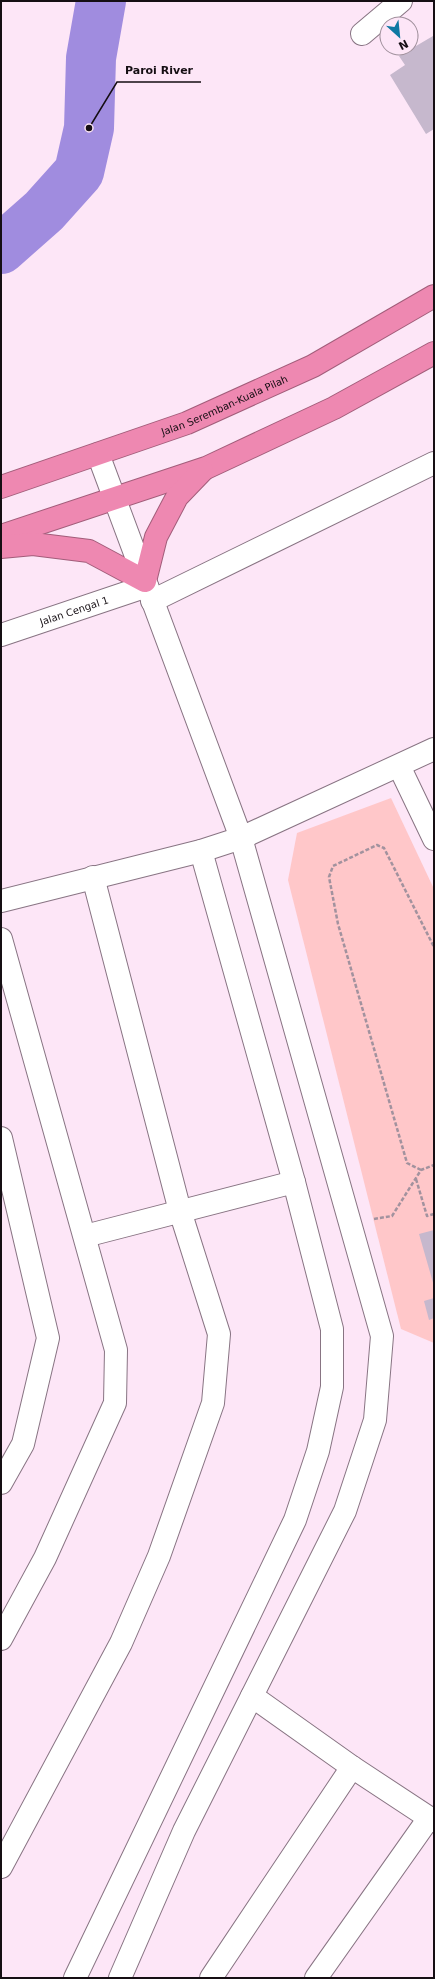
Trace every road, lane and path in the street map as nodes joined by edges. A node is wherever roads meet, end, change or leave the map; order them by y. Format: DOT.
graph roads {
  1 [pos="401,1"];
  2 [pos="362,34"];
  3 [pos="434,296"];
  4 [pos="434,353"];
  5 [pos="98,454"];
  6 [pos="434,464"];
  7 [pos="206,468"];
  8 [pos="1,487"];
  9 [pos="114,499"];
  10 [pos="1,536"];
  11 [pos="1,547"];
  12 [pos="148,589"];
  13 [pos="1,635"];
  14 [pos="434,750"];
  15 [pos="399,766"];
  16 [pos="241,838"];
  17 [pos="434,839"];
  18 [pos="202,851"];
  19 [pos="93,877"];
  20 [pos="1,901"];
  21 [pos="1,940"];
  22 [pos="434,946"];
  23 [pos="1,1138"];
  24 [pos="434,1165"];
  25 [pos="421,1170"];
  26 [pos="416,1178"];
  27 [pos="294,1182"];
  28 [pos="180,1211"];
  29 [pos="434,1214"];
  30 [pos="350,1224"];
  31 [pos="85,1236"];
  32 [pos="1,1483"];
  33 [pos="1,1639"];
  34 [pos="252,1696"];
  35 [pos="352,1767"];
  36 [pos="432,1819"];
  37 [pos="1,1867"];
  38 [pos="76,1978"];
  39 [pos="120,1978"];
  40 [pos="211,1978"];
  41 [pos="316,1978"];
  1 -- 2 [label="street"];
  3 -- 5 [label="highway, Jalan Seremban-Kuala Pilah"];
  4 -- 7 [label="highway"];
  5 -- 8 [label="highway, Jalan Seremban-Kuala Pilah"];
  5 -- 9 [label="street"];
  6 -- 12 [label="street, Jalan Cengal 1"];
  7 -- 9 [label="highway"];
  7 -- 12 [label="highway"];
  9 -- 10 [label="highway"];
  9 -- 12 [label="street"];
  11 -- 12 [label="highway"];
  12 -- 13 [label="street, Jalan Cengal 1"];
  12 -- 16 [label="street"];
  14 -- 15 [label="street"];
  15 -- 16 [label="street"];
  15 -- 17 [label="street"];
  16 -- 18 [label="street"];
  16 -- 30 [label="street"];
  18 -- 19 [label="street"];
  18 -- 27 [label="street"];
  19 -- 20 [label="street"];
  19 -- 28 [label="street"];
  21 -- 31 [label="street"];
  22 -- 25 [label="path"];
  23 -- 32 [label="street"];
  24 -- 25 [label="path"];
  25 -- 26 [label="path"];
  26 -- 29 [label="path"];
  26 -- 30 [label="path"];
  27 -- 28 [label="street"];
  27 -- 38 [label="street"];
  28 -- 31 [label="street"];
  28 -- 37 [label="street"];
  30 -- 34 [label="street"];
  31 -- 33 [label="street"];
  34 -- 35 [label="street"];
  34 -- 39 [label="street"];
  35 -- 36 [label="street"];
  35 -- 40 [label="street"];
  36 -- 41 [label="street"];
}
